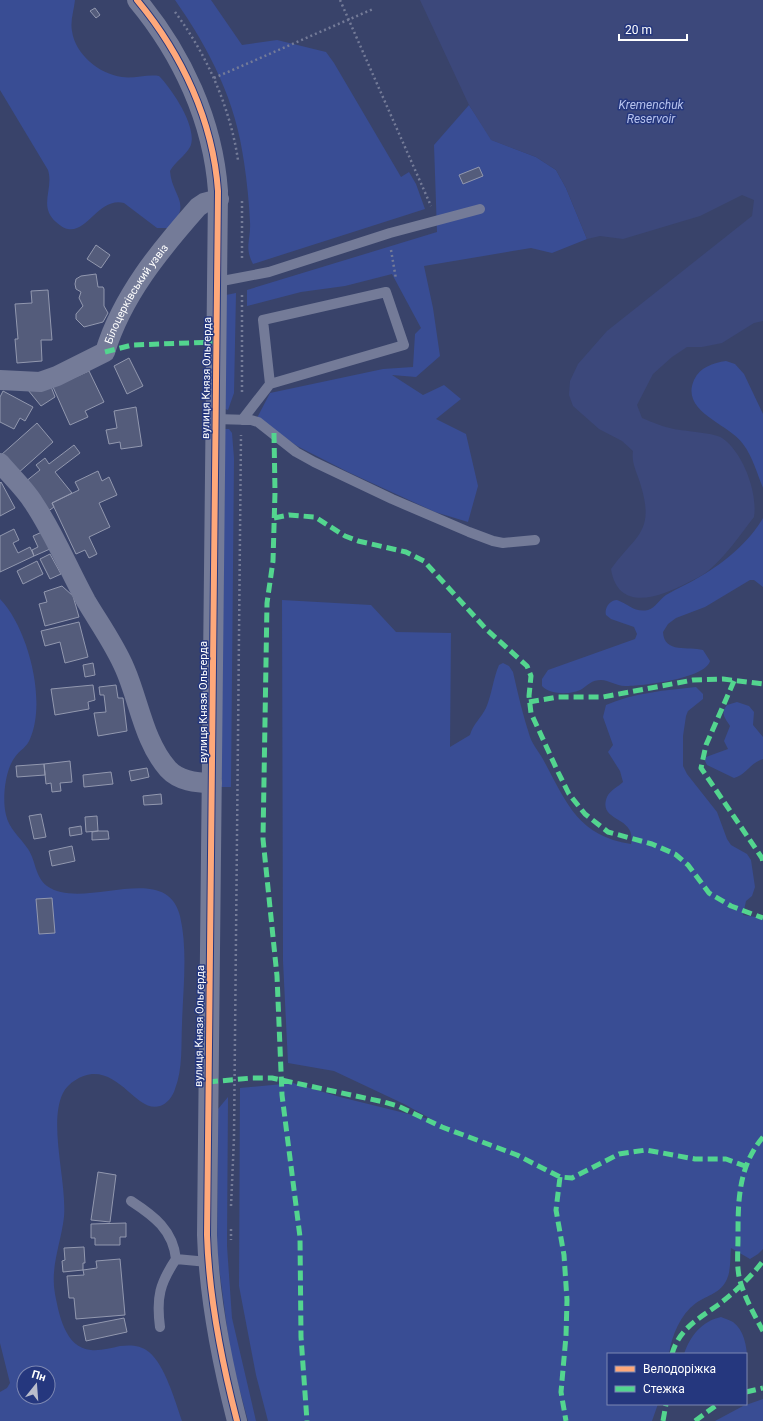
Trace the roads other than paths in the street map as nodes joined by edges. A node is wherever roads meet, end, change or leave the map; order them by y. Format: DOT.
graph roads {
  1 [pos="137,0"];
  2 [pos="219,199"];
  3 [pos="480,209"];
  4 [pos="217,282"];
  5 [pos="0,380"];
  6 [pos="270,384"];
  7 [pos="215,419"];
  8 [pos="242,420"];
  9 [pos="0,463"];
  10 [pos="535,540"];
  11 [pos="212,784"];
  12 [pos="131,1201"];
  13 [pos="176,1259"];
  14 [pos="208,1262"];
  15 [pos="160,1327"];
  16 [pos="237,1421"];
  1 -- 2 [label="street, вулиця Князя Ольгерда"];
  2 -- 4 [label="street, вулиця Князя Ольгерда"];
  2 -- 5 [label="street, Білоцерківський узвіз"];
  3 -- 4 [label="lane"];
  4 -- 7 [label="street, вулиця Князя Ольгерда"];
  6 -- 6 [label="lane"];
  6 -- 8 [label="lane"];
  7 -- 8 [label="lane"];
  7 -- 11 [label="street, вулиця Князя Ольгерда"];
  8 -- 10 [label="lane"];
  9 -- 11 [label="street"];
  11 -- 14 [label="street, вулиця Князя Ольгерда"];
  12 -- 13 [label="lane"];
  13 -- 14 [label="lane"];
  13 -- 15 [label="lane"];
  14 -- 16 [label="street, вулиця Князя Ольгерда"];
}
